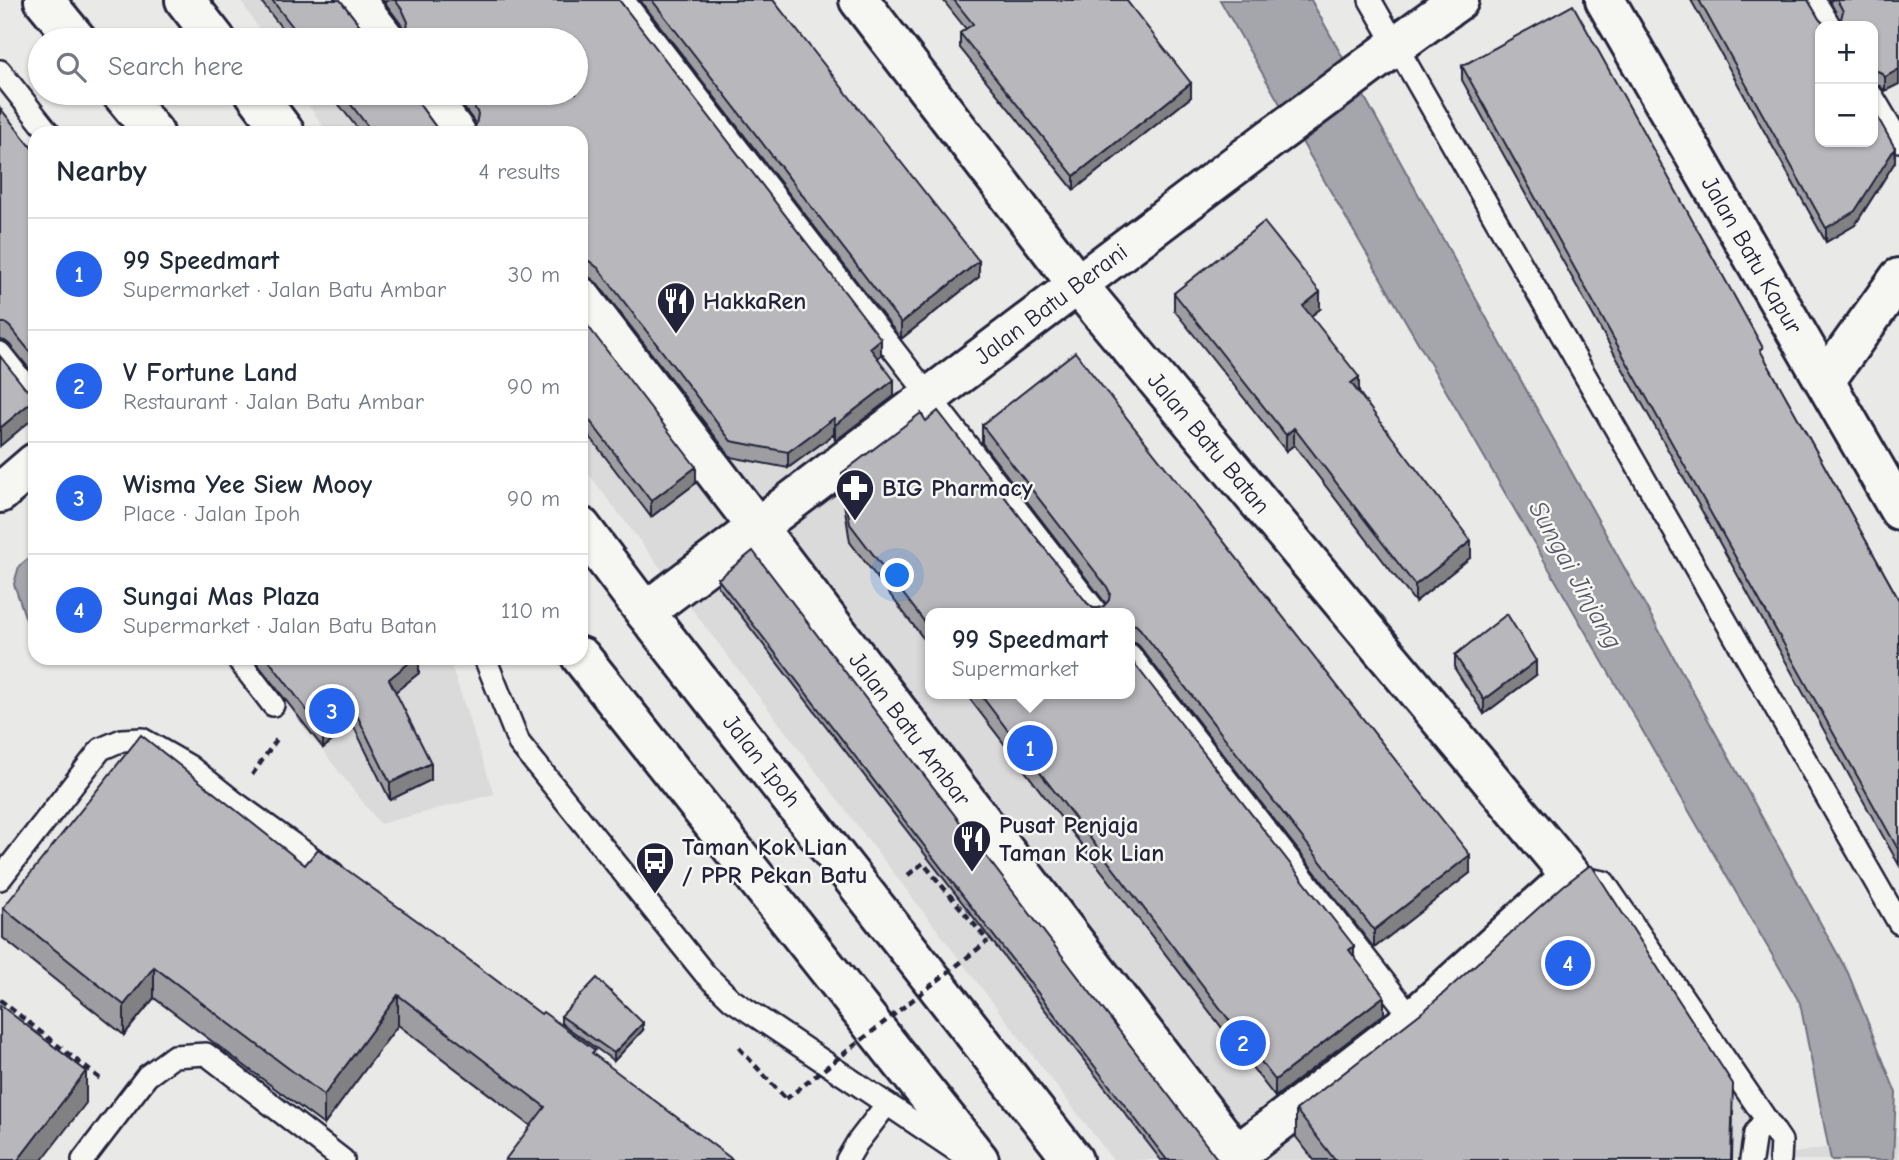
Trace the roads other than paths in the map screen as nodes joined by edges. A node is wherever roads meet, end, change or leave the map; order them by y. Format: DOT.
graph roads {
  1 [pos="44,0"];
  2 [pos="186,0"];
  3 [pos="355,0"];
  4 [pos="623,0"];
  5 [pos="859,0"];
  6 [pos="1370,0"];
  7 [pos="1459,0"];
  8 [pos="1605,0"];
  9 [pos="1814,0"];
  10 [pos="1826,21"];
  11 [pos="67,28"];
  12 [pos="207,28"];
  13 [pos="377,28"];
  14 [pos="1396,44"];
  15 [pos="0,71"];
  16 [pos="131,105"];
  17 [pos="264,105"];
  18 [pos="435,105"];
  19 [pos="1878,105"];
  20 [pos="43,126"];
  21 [pos="148,126"];
  22 [pos="280,126"];
  23 [pos="451,126"];
  24 [pos="1899,141"];
  25 [pos="1899,278"];
  26 [pos="1077,284"];
  27 [pos="588,306"];
  28 [pos="0,354"];
  29 [pos="1825,382"];
  30 [pos="28,388"];
  31 [pos="929,397"];
  32 [pos="28,469"];
  33 [pos="0,493"];
  34 [pos="1899,510"];
  35 [pos="756,527"];
  36 [pos="588,536"];
  37 [pos="1093,608"];
  38 [pos="645,612"];
  39 [pos="1135,661"];
  40 [pos="242,665"];
  41 [pos="488,665"];
  42 [pos="587,665"];
  43 [pos="273,705"];
  44 [pos="1571,876"];
  45 [pos="0,879"];
  46 [pos="346,882"];
  47 [pos="1899,923"];
  48 [pos="1413,1019"];
  49 [pos="887,1104"];
  50 [pos="1773,1129"];
  51 [pos="1238,1157"];
  52 [pos="83,1160"];
  53 [pos="343,1160"];
  54 [pos="847,1160"];
  55 [pos="970,1160"];
  56 [pos="979,1160"];
  57 [pos="1073,1160"];
  58 [pos="1751,1160"];
  59 [pos="1780,1160"];
  1 -- 11 [label="street"];
  2 -- 12 [label="street"];
  3 -- 13 [label="street"];
  4 -- 31 [label="lane"];
  5 -- 26 [label="street, Jalan Batu Batan"];
  6 -- 14 [label="lane"];
  7 -- 14 [label="street, Jalan Batu Berani"];
  8 -- 29 [label="street, Jalan Batu Kapur"];
  9 -- 10 [label="lane"];
  14 -- 26 [label="street, Jalan Batu Berani"];
  14 -- 47 [label="lane"];
  15 -- 20 [label="lane"];
  16 -- 21 [label="street"];
  17 -- 22 [label="street"];
  18 -- 23 [label="street"];
  19 -- 24 [label="lane"];
  25 -- 29 [label="street"];
  26 -- 31 [label="street, Jalan Batu Berani"];
  26 -- 44 [label="street, Jalan Batu Batan"];
  27 -- 35 [label="street, Jalan Batu Ambar"];
  28 -- 30 [label="lane"];
  29 -- 34 [label="street, Jalan Batu Kapur"];
  31 -- 35 [label="street, Jalan Batu Berani"];
  31 -- 37 [label="lane"];
  32 -- 33 [label="street"];
  35 -- 38 [label="street, Jalan Batu Berani"];
  35 -- 51 [label="street, Jalan Batu Ambar"];
  36 -- 38 [label="street, Jalan Ipoh"];
  38 -- 57 [label="street, Jalan Ipoh"];
  39 -- 48 [label="lane"];
  40 -- 43 [label="lane"];
  41 -- 49 [label="lane"];
  42 -- 56 [label="street"];
  44 -- 48 [label="street"];
  44 -- 50 [label="lane"];
  45 -- 46 [label="lane"];
  48 -- 51 [label="street"];
  49 -- 54 [label="lane"];
  49 -- 55 [label="lane"];
  50 -- 58 [label="lane"];
  50 -- 59 [label="lane"];
  52 -- 53 [label="lane"];
}
